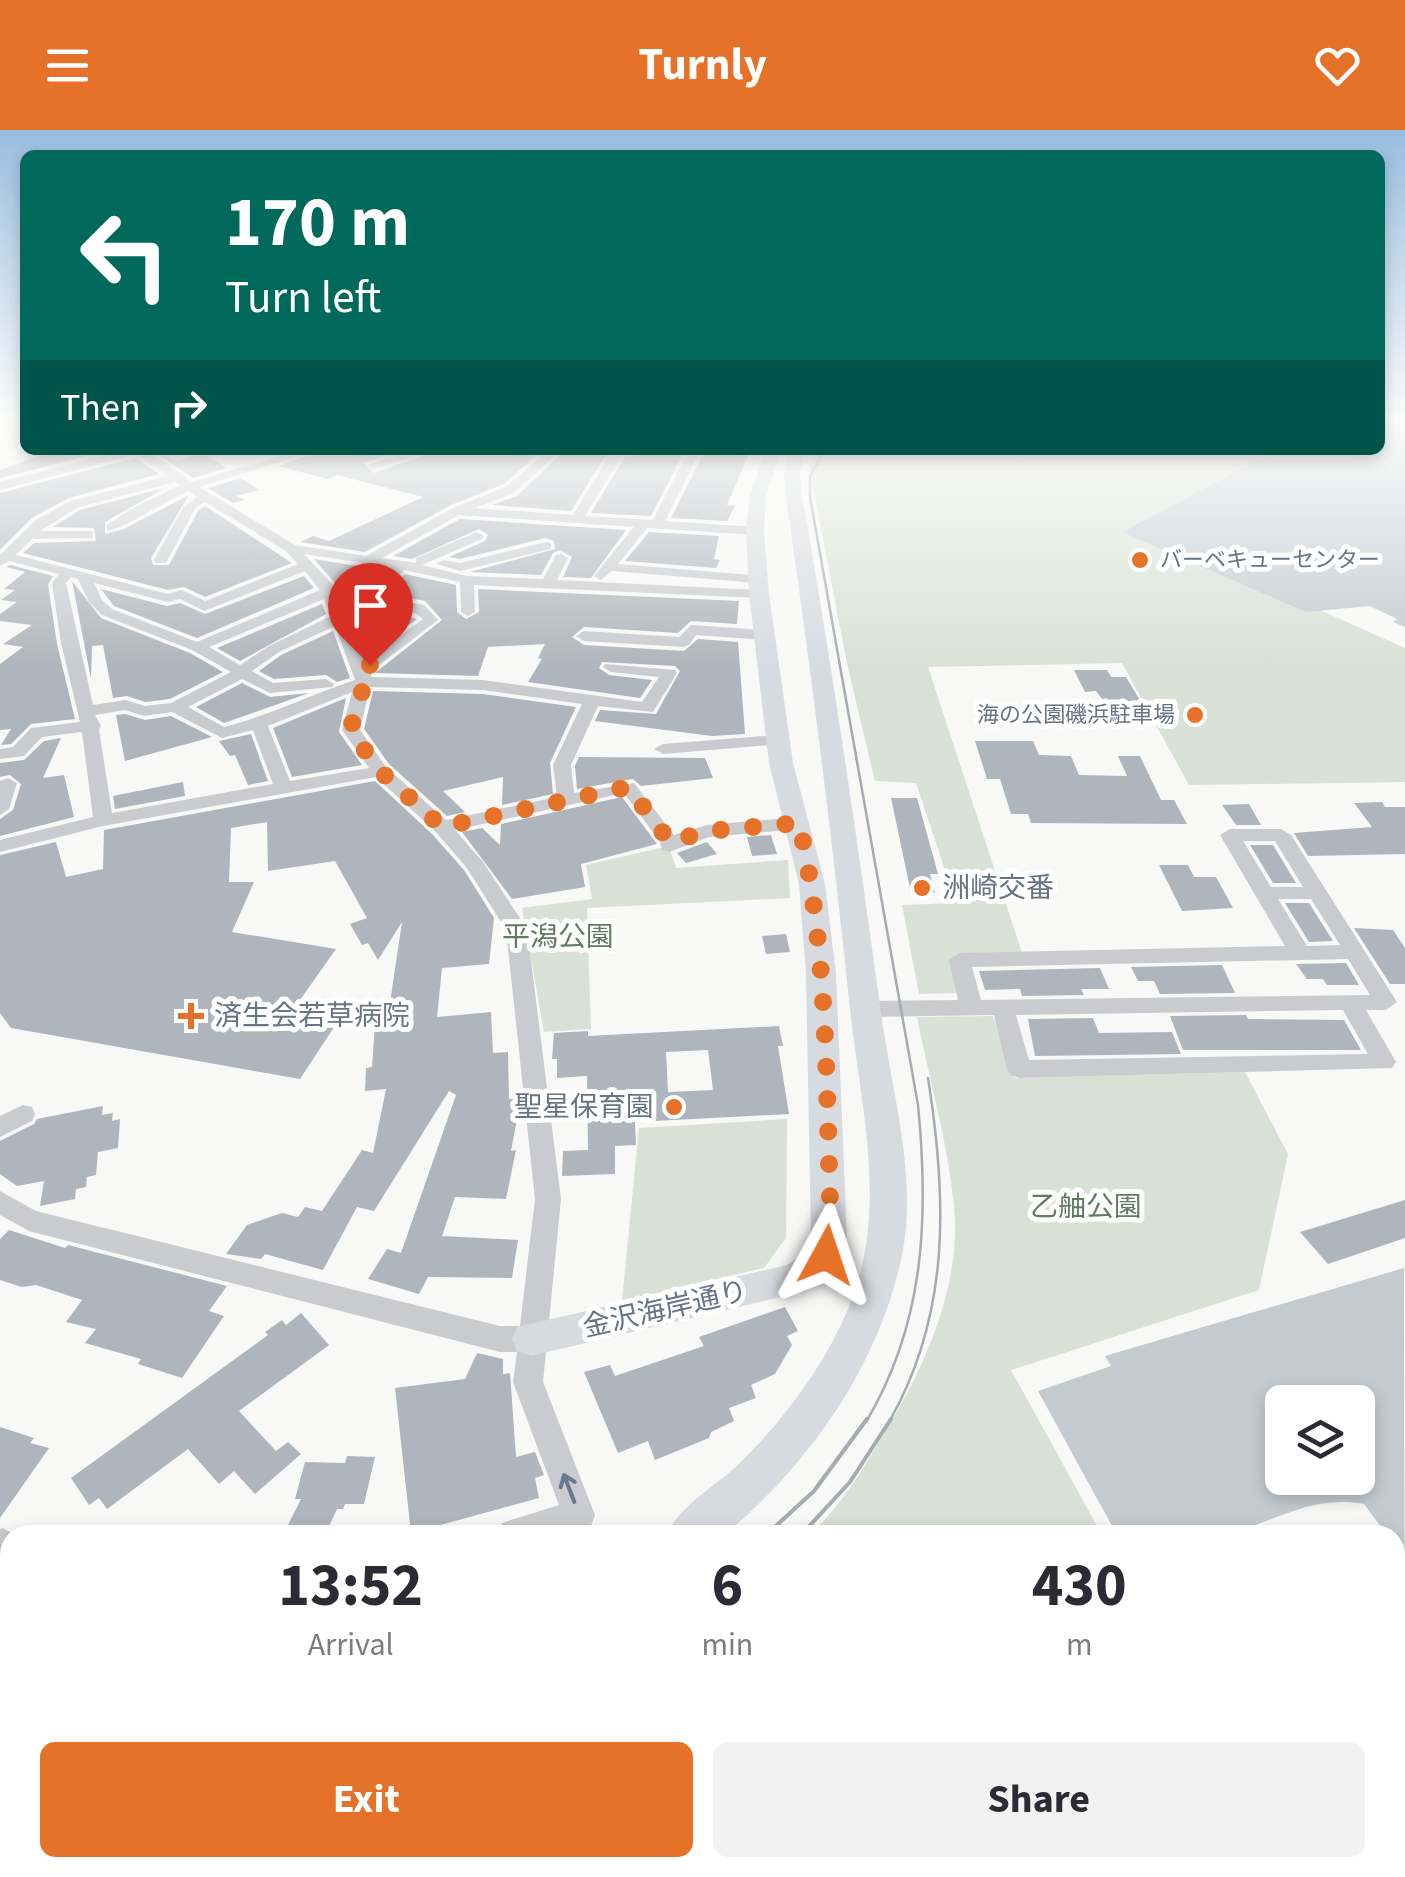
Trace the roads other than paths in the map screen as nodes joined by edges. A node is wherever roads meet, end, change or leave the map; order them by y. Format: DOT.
graph roads {
  1 [pos="74,505"];
  2 [pos="151,505"];
  3 [pos="192,505"];
  4 [pos="218,505"];
  5 [pos="473,505"];
  6 [pos="585,505"];
  7 [pos="662,505"];
  8 [pos="757,505"];
  9 [pos="795,505"];
  10 [pos="457,511"];
  11 [pos="577,518"];
  12 [pos="650,524"];
  13 [pos="755,531"];
  14 [pos="30,534"];
  15 [pos="477,536"];
  16 [pos="546,546"];
  17 [pos="291,548"];
  18 [pos="5,556"];
  19 [pos="561,558"];
  20 [pos="370,559"];
  21 [pos="161,560"];
  22 [pos="306,565"];
  23 [pos="408,566"];
  24 [pos="608,567"];
  25 [pos="69,568"];
  26 [pos="86,579"];
  27 [pos="467,580"];
  28 [pos="546,585"];
  29 [pos="759,586"];
  30 [pos="592,587"];
  31 [pos="328,592"];
  32 [pos="468,612"];
  33 [pos="341,616"];
  34 [pos="764,635"];
  35 [pos="584,636"];
  36 [pos="197,646"];
  37 [pos="611,667"];
  38 [pos="240,674"];
  39 [pos="364,676"];
  40 [pos="592,700"];
  41 [pos="175,707"];
  42 [pos="90,718"];
  43 [pos="259,724"];
  44 [pos="777,740"];
  45 [pos="664,749"];
  46 [pos="0,754"];
  47 [pos="380,771"];
  48 [pos="8,782"];
  49 [pos="284,790"];
  50 [pos="566,799"];
  51 [pos="0,809"];
  52 [pos="103,820"];
  53 [pos="799,823"];
  54 [pos="442,827"];
  55 [pos="0,846"];
  56 [pos="1264,894"];
  57 [pos="1319,894"];
  58 [pos="1356,952"];
  59 [pos="1300,953"];
  60 [pos="1350,1002"];
  61 [pos="971,1007"];
  62 [pos="1003,1007"];
  63 [pos="865,1008"];
  64 [pos="24,1114"];
  65 [pos="0,1128"];
  66 [pos="4,1210"];
  67 [pos="531,1339"];
  68 [pos="547,1525"];
  69 [pos="700,1525"];
  1 -- 14 [label="street"];
  2 -- 14 [label="street"];
  3 -- 21 [label="street"];
  4 -- 17 [label="street"];
  5 -- 10 [label="street"];
  6 -- 11 [label="street"];
  7 -- 12 [label="street"];
  8 -- 13 [label="street, 金沢海岸通り"];
  9 -- 63 [label="street"];
  10 -- 11 [label="street"];
  10 -- 20 [label="street"];
  11 -- 12 [label="street"];
  12 -- 13 [label="street"];
  12 -- 24 [label="street"];
  13 -- 29 [label="street, 金沢海岸通り"];
  14 -- 18 [label="street"];
  15 -- 23 [label="street"];
  16 -- 23 [label="street"];
  17 -- 20 [label="street"];
  17 -- 22 [label="street"];
  18 -- 25 [label="street"];
  19 -- 28 [label="street"];
  20 -- 23 [label="street"];
  22 -- 26 [label="street"];
  22 -- 31 [label="street"];
  23 -- 27 [label="street"];
  23 -- 39 [label="street"];
  24 -- 29 [label="street"];
  24 -- 30 [label="street"];
  25 -- 26 [label="street"];
  25 -- 42 [label="street"];
  26 -- 36 [label="street"];
  27 -- 28 [label="street"];
  27 -- 32 [label="street"];
  28 -- 30 [label="street"];
  29 -- 30 [label="street"];
  29 -- 34 [label="street, 金沢海岸通り"];
  31 -- 33 [label="street"];
  31 -- 36 [label="street"];
  33 -- 38 [label="street"];
  33 -- 39 [label="street"];
  34 -- 35 [label="street"];
  34 -- 44 [label="street, 金沢海岸通り"];
  36 -- 38 [label="street"];
  37 -- 40 [label="street"];
  38 -- 39 [label="street"];
  38 -- 41 [label="street"];
  39 -- 40 [label="street"];
  39 -- 43 [label="street"];
  39 -- 47 [label="street"];
  40 -- 50 [label="street"];
  41 -- 42 [label="street"];
  41 -- 43 [label="street"];
  42 -- 46 [label="street"];
  42 -- 52 [label="street"];
  43 -- 49 [label="street"];
  44 -- 45 [label="street"];
  44 -- 53 [label="street, 金沢海岸通り"];
  47 -- 49 [label="street"];
  47 -- 54 [label="street"];
  48 -- 51 [label="street"];
  49 -- 52 [label="street"];
  50 -- 53 [label="street"];
  50 -- 54 [label="street"];
  52 -- 55 [label="street"];
  53 -- 67 [label="street, 金沢海岸通り"];
  54 -- 67 [label="street"];
  56 -- 57 [label="street"];
  56 -- 57 [label="street"];
  56 -- 59 [label="street"];
  57 -- 58 [label="street"];
  58 -- 59 [label="street"];
  58 -- 60 [label="street"];
  59 -- 61 [label="street"];
  60 -- 62 [label="street"];
  60 -- 62 [label="street"];
  61 -- 62 [label="street"];
  61 -- 63 [label="street"];
  63 -- 69 [label="street"];
  64 -- 65 [label="street"];
  66 -- 67 [label="street, 金沢海岸通り"];
  68 -- 67 [label="street, one-way"];
}
